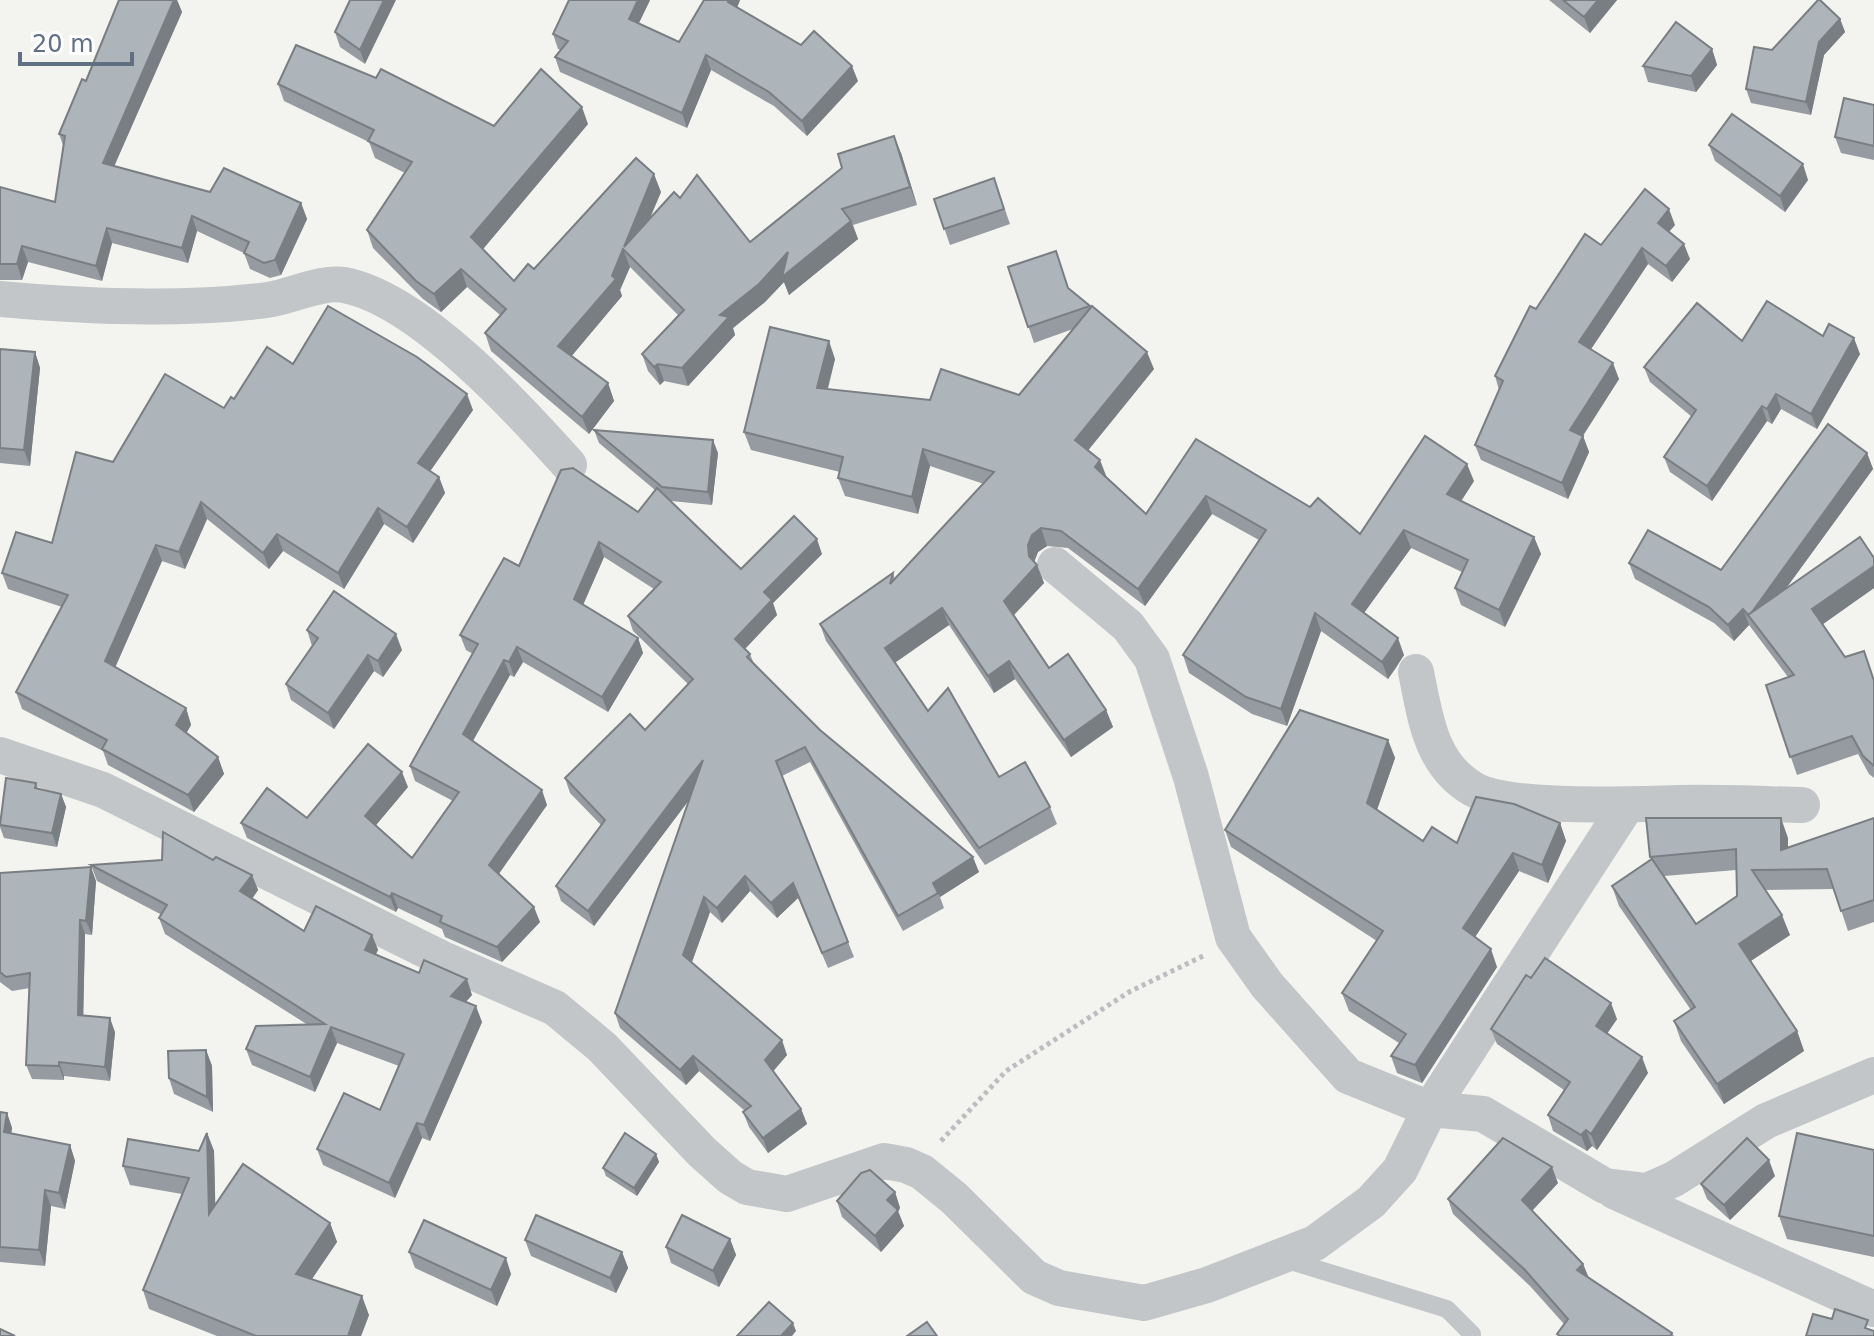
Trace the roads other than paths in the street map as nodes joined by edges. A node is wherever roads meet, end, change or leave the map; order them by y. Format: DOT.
graph roads {
  1 [pos="0,299"];
  2 [pos="569,465"];
  3 [pos="1055,565"];
  4 [pos="1416,672"];
  5 [pos="0,755"];
  6 [pos="1627,805"];
  7 [pos="1802,805"];
  8 [pos="1874,1075"];
  9 [pos="1430,1109"];
  10 [pos="1605,1186"];
  11 [pos="1279,1257"];
  12 [pos="1874,1309"];
  13 [pos="1472,1334"];
  1 -- 2 [label="street"];
  3 -- 9 [label="street"];
  4 -- 6 [label="street"];
  5 -- 11 [label="street"];
  6 -- 7 [label="street"];
  6 -- 9 [label="street"];
  8 -- 10 [label="street"];
  9 -- 10 [label="street"];
  9 -- 11 [label="street"];
  10 -- 12 [label="street"];
  11 -- 13 [label="lane"];
}
